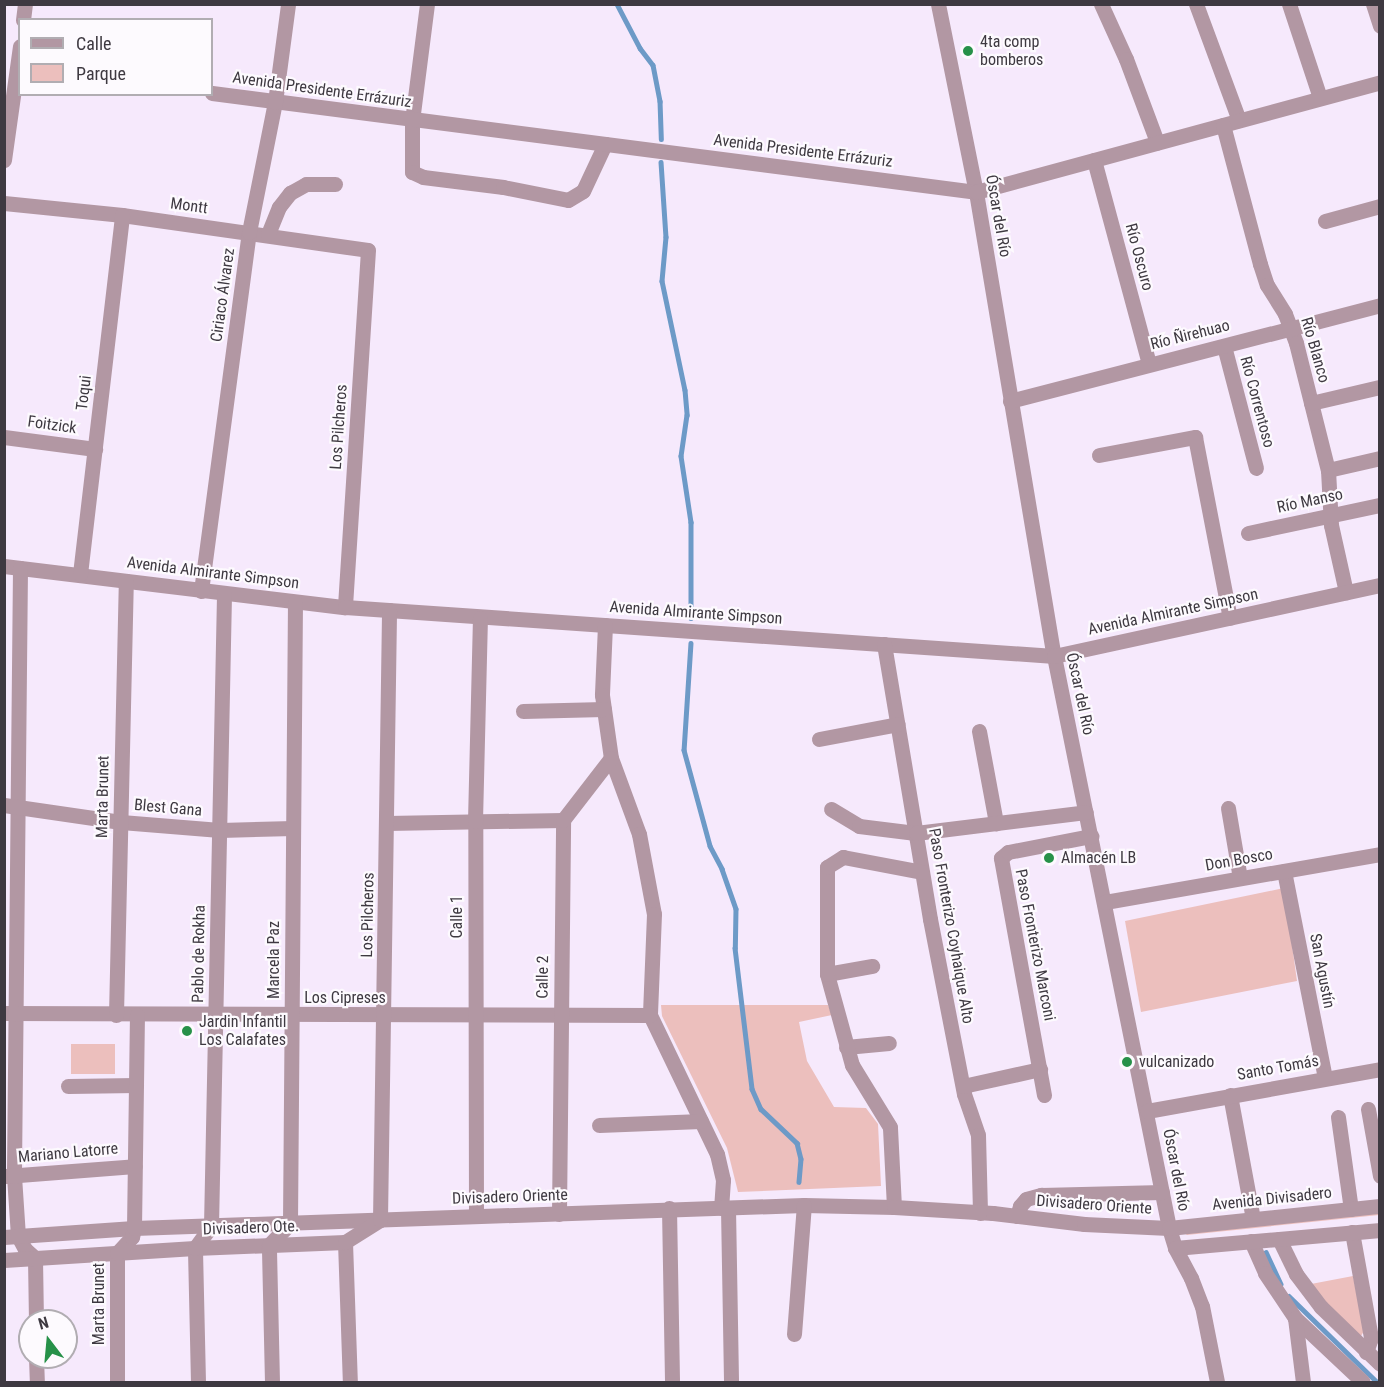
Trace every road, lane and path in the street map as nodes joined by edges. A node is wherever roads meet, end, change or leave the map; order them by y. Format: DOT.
graph roads {
  1 [pos="288,4"];
  2 [pos="427,4"];
  3 [pos="938,4"];
  4 [pos="1101,4"];
  5 [pos="1196,4"];
  6 [pos="1289,4"];
  7 [pos="1373,4"];
  8 [pos="1380,26"];
  9 [pos="14,66"];
  10 [pos="1380,82"];
  11 [pos="213,93"];
  12 [pos="1320,98"];
  13 [pos="274,102"];
  14 [pos="1239,120"];
  15 [pos="412,121"];
  16 [pos="1223,125"];
  17 [pos="1157,142"];
  18 [pos="605,144"];
  19 [pos="4,160"];
  20 [pos="1094,160"];
  21 [pos="335,184"];
  22 [pos="976,192"];
  23 [pos="4,203"];
  24 [pos="1380,206"];
  25 [pos="122,215"];
  26 [pos="1324,221"];
  27 [pos="249,232"];
  28 [pos="268,234"];
  29 [pos="368,250"];
  30 [pos="1380,305"];
  31 [pos="1291,328"];
  32 [pos="1224,346"];
  33 [pos="1149,364"];
  34 [pos="1380,387"];
  35 [pos="1010,401"];
  36 [pos="1311,404"];
  37 [pos="4,437"];
  38 [pos="95,449"];
  39 [pos="1099,455"];
  40 [pos="1380,458"];
  41 [pos="1256,468"];
  42 [pos="1328,470"];
  43 [pos="1380,505"];
  44 [pos="1330,515"];
  45 [pos="1248,533"];
  46 [pos="12,567"];
  47 [pos="80,574"];
  48 [pos="126,581"];
  49 [pos="1380,585"];
  50 [pos="201,591"];
  51 [pos="1346,592"];
  52 [pos="224,594"];
  53 [pos="295,602"];
  54 [pos="345,607"];
  55 [pos="388,610"];
  56 [pos="480,618"];
  57 [pos="1230,618"];
  58 [pos="605,625"];
  59 [pos="884,644"];
  60 [pos="1053,656"];
  61 [pos="604,709"];
  62 [pos="523,711"];
  63 [pos="898,724"];
  64 [pos="979,731"];
  65 [pos="819,739"];
  66 [pos="611,758"];
  67 [pos="11,805"];
  68 [pos="1228,808"];
  69 [pos="831,809"];
  70 [pos="1086,812"];
  71 [pos="563,820"];
  72 [pos="475,821"];
  73 [pos="120,822"];
  74 [pos="387,823"];
  75 [pos="996,823"];
  76 [pos="293,828"];
  77 [pos="220,830"];
  78 [pos="916,833"];
  79 [pos="1091,837"];
  80 [pos="1380,854"];
  81 [pos="1284,871"];
  82 [pos="922,872"];
  83 [pos="1240,878"];
  84 [pos="1105,902"];
  85 [pos="872,966"];
  86 [pos="827,974"];
  87 [pos="10,1013"];
  88 [pos="117,1015"];
  89 [pos="137,1015"];
  90 [pos="216,1015"];
  91 [pos="292,1015"];
  92 [pos="650,1015"];
  93 [pos="385,1016"];
  94 [pos="475,1016"];
  95 [pos="561,1017"];
  96 [pos="889,1043"];
  97 [pos="846,1047"];
  98 [pos="1040,1069"];
  99 [pos="1380,1069"];
  100 [pos="1325,1077"];
  101 [pos="136,1085"];
  102 [pos="68,1086"];
  103 [pos="963,1086"];
  104 [pos="1044,1095"];
  105 [pos="1230,1095"];
  106 [pos="1368,1109"];
  107 [pos="1147,1111"];
  108 [pos="1338,1117"];
  109 [pos="701,1121"];
  110 [pos="599,1125"];
  111 [pos="135,1166"];
  112 [pos="9,1176"];
  113 [pos="1380,1176"];
  114 [pos="1162,1192"];
  115 [pos="804,1205"];
  116 [pos="1380,1206"];
  117 [pos="894,1207"];
  118 [pos="669,1208"];
  119 [pos="725,1208"];
  120 [pos="1352,1209"];
  121 [pos="980,1213"];
  122 [pos="559,1214"];
  123 [pos="476,1216"];
  124 [pos="1017,1216"];
  125 [pos="1253,1219"];
  126 [pos="380,1220"];
  127 [pos="290,1223"];
  128 [pos="211,1226"];
  129 [pos="134,1228"];
  130 [pos="1169,1228"];
  131 [pos="1380,1230"];
  132 [pos="1352,1232"];
  133 [pos="11,1237"];
  134 [pos="1279,1239"];
  135 [pos="1251,1241"];
  136 [pos="345,1242"];
  137 [pos="269,1245"];
  138 [pos="195,1248"];
  139 [pos="1174,1248"];
  140 [pos="117,1253"];
  141 [pos="35,1258"];
  142 [pos="4,1260"];
  143 [pos="36,1309"];
  144 [pos="1295,1318"];
  145 [pos="794,1334"];
  146 [pos="1366,1352"];
  147 [pos="1380,1364"];
  148 [pos="117,1383"];
  149 [pos="198,1383"];
  150 [pos="272,1383"];
  151 [pos="350,1383"];
  152 [pos="672,1383"];
  153 [pos="731,1383"];
  154 [pos="1217,1383"];
  155 [pos="1304,1383"];
  156 [pos="1363,1383"];
  1 -- 13 [label="street, Ciriaco Álvarez"];
  2 -- 15 [label="street"];
  3 -- 22 [label="street, Óscar del Río"];
  4 -- 17 [label="street"];
  5 -- 14 [label="street"];
  6 -- 12 [label="street"];
  7 -- 8 [label="street"];
  9 -- 19 [label="street"];
  10 -- 12 [label="street, Avenida Presidente Errázuriz"];
  11 -- 13 [label="street, Avenida Presidente Errázuriz"];
  12 -- 14 [label="street, Avenida Presidente Errázuriz"];
  13 -- 15 [label="street, Avenida Presidente Errázuriz"];
  13 -- 27 [label="street, Ciriaco Álvarez"];
  14 -- 16 [label="street, Avenida Presidente Errázuriz"];
  15 -- 18 [label="street, Avenida Presidente Errázuriz"];
  15 -- 18 [label="street"];
  16 -- 17 [label="street, Avenida Presidente Errázuriz"];
  16 -- 31 [label="street, Río Blanco"];
  17 -- 20 [label="street, Avenida Presidente Errázuriz"];
  18 -- 22 [label="street, Avenida Presidente Errázuriz"];
  20 -- 22 [label="street, Avenida Presidente Errázuriz"];
  20 -- 33 [label="street, Río Oscuro"];
  21 -- 28 [label="street"];
  22 -- 35 [label="street, Óscar del Río"];
  23 -- 25 [label="street, Montt"];
  24 -- 26 [label="street"];
  25 -- 27 [label="street, Montt"];
  25 -- 38 [label="street, Toqui"];
  27 -- 28 [label="street, Montt"];
  27 -- 50 [label="street, Ciriaco Álvarez"];
  28 -- 29 [label="street, Montt"];
  29 -- 54 [label="street, Los Pilcheros"];
  30 -- 31 [label="street, Río Ñirehuao"];
  31 -- 32 [label="street, Río Ñirehuao"];
  31 -- 36 [label="street, Río Blanco"];
  32 -- 33 [label="street, Río Ñirehuao"];
  32 -- 41 [label="street, Río Correntoso"];
  33 -- 35 [label="street, Río Ñirehuao"];
  34 -- 36 [label="street"];
  35 -- 60 [label="street, Óscar del Río"];
  36 -- 42 [label="street, Río Blanco"];
  37 -- 38 [label="street, Foitzick"];
  38 -- 47 [label="street, Toqui"];
  39 -- 57 [label="street"];
  40 -- 42 [label="street"];
  42 -- 44 [label="street, Río Blanco"];
  43 -- 44 [label="street, Río Manso"];
  44 -- 45 [label="street, Río Manso"];
  44 -- 51 [label="street, Río Blanco"];
  46 -- 47 [label="street, Avenida Almirante Simpson"];
  46 -- 67 [label="street"];
  47 -- 48 [label="street, Avenida Almirante Simpson"];
  48 -- 50 [label="street, Avenida Almirante Simpson"];
  48 -- 73 [label="street, Marta Brunet"];
  49 -- 51 [label="street, Avenida Almirante Simpson"];
  50 -- 52 [label="street, Avenida Almirante Simpson"];
  51 -- 57 [label="street, Avenida Almirante Simpson"];
  52 -- 53 [label="street, Avenida Almirante Simpson"];
  52 -- 77 [label="street, Pablo de Rokha"];
  53 -- 54 [label="street, Avenida Almirante Simpson"];
  53 -- 76 [label="street, Marcela Paz"];
  54 -- 55 [label="street, Avenida Almirante Simpson"];
  55 -- 56 [label="street, Avenida Almirante Simpson"];
  55 -- 74 [label="street, Los Pilcheros"];
  56 -- 58 [label="street, Avenida Almirante Simpson"];
  56 -- 72 [label="street, Calle 1"];
  57 -- 60 [label="street, Avenida Almirante Simpson"];
  58 -- 59 [label="street, Avenida Almirante Simpson"];
  58 -- 61 [label="street"];
  59 -- 60 [label="street, Avenida Almirante Simpson"];
  59 -- 63 [label="street, Paso Fronterizo Coyhaique Alto"];
  60 -- 70 [label="street, Óscar del Río"];
  61 -- 62 [label="street"];
  61 -- 66 [label="street"];
  63 -- 65 [label="street"];
  63 -- 78 [label="street, Paso Fronterizo Coyhaique Alto"];
  64 -- 75 [label="street"];
  66 -- 71 [label="street"];
  66 -- 92 [label="street"];
  67 -- 73 [label="street, Blest Gana"];
  67 -- 87 [label="street"];
  68 -- 83 [label="street"];
  69 -- 78 [label="street"];
  70 -- 75 [label="street"];
  70 -- 79 [label="street, Óscar del Río"];
  71 -- 72 [label="street"];
  71 -- 95 [label="street, Calle 2"];
  72 -- 74 [label="street"];
  72 -- 94 [label="street, Calle 1"];
  73 -- 77 [label="street, Blest Gana"];
  73 -- 88 [label="street, Marta Brunet"];
  74 -- 93 [label="street, Los Pilcheros"];
  75 -- 78 [label="street"];
  76 -- 77 [label="street, Blest Gana"];
  76 -- 91 [label="street, Marcela Paz"];
  77 -- 90 [label="street, Pablo de Rokha"];
  78 -- 82 [label="street, Paso Fronterizo Coyhaique Alto"];
  79 -- 84 [label="street, Óscar del Río"];
  79 -- 98 [label="street, Paso Fronterizo Marconi"];
  80 -- 81 [label="street, Don Bosco"];
  81 -- 83 [label="street, Don Bosco"];
  81 -- 100 [label="street, San Agustín"];
  82 -- 86 [label="street"];
  82 -- 103 [label="street, Paso Fronterizo Coyhaique Alto"];
  83 -- 84 [label="street, Don Bosco"];
  84 -- 107 [label="street, Óscar del Río"];
  85 -- 86 [label="street"];
  86 -- 97 [label="street"];
  87 -- 88 [label="street, Los Cipreses"];
  87 -- 112 [label="street"];
  88 -- 89 [label="street, Los Cipreses"];
  89 -- 90 [label="street, Los Cipreses"];
  89 -- 101 [label="street"];
  90 -- 91 [label="street, Los Cipreses"];
  90 -- 128 [label="street, Pablo de Rokha"];
  91 -- 93 [label="street, Los Cipreses"];
  91 -- 127 [label="street, Marcela Paz"];
  92 -- 95 [label="street, Los Cipreses"];
  92 -- 109 [label="street"];
  93 -- 94 [label="street, Los Cipreses"];
  93 -- 126 [label="street, Los Pilcheros"];
  94 -- 95 [label="street, Los Cipreses"];
  94 -- 123 [label="street, Calle 1"];
  95 -- 122 [label="street, Calle 2"];
  96 -- 97 [label="street"];
  97 -- 117 [label="street"];
  98 -- 103 [label="street"];
  98 -- 104 [label="street, Paso Fronterizo Marconi"];
  99 -- 100 [label="street, Santo Tomás"];
  100 -- 105 [label="street, Santo Tomás"];
  101 -- 102 [label="street"];
  101 -- 111 [label="street"];
  103 -- 121 [label="street, Paso Fronterizo Coyhaique Alto"];
  105 -- 107 [label="street, Santo Tomás"];
  105 -- 125 [label="street"];
  106 -- 113 [label="street"];
  107 -- 114 [label="street, Óscar del Río"];
  108 -- 120 [label="street"];
  109 -- 110 [label="street"];
  109 -- 119 [label="street"];
  111 -- 112 [label="street, Mariano Latorre"];
  111 -- 129 [label="street"];
  112 -- 133 [label="street"];
  114 -- 124 [label="street, Divisadero Oriente"];
  114 -- 130 [label="street, Óscar del Río"];
  115 -- 117 [label="street, Divisadero Oriente"];
  115 -- 119 [label="street, Divisadero Oriente"];
  115 -- 145 [label="street"];
  116 -- 120 [label="street, Avenida Divisadero"];
  117 -- 121 [label="street, Divisadero Oriente"];
  118 -- 119 [label="street, Divisadero Oriente"];
  118 -- 122 [label="street, Divisadero Oriente"];
  118 -- 152 [label="street"];
  119 -- 153 [label="street"];
  120 -- 125 [label="street, Avenida Divisadero"];
  121 -- 124 [label="street, Divisadero Oriente"];
  122 -- 123 [label="street, Divisadero Oriente"];
  123 -- 126 [label="street, Divisadero Oriente"];
  124 -- 130 [label="street, Divisadero Oriente"];
  125 -- 130 [label="street, Avenida Divisadero"];
  126 -- 127 [label="street, Divisadero Oriente"];
  126 -- 136 [label="street, Divisadero Ote."];
  127 -- 128 [label="street, Divisadero Oriente"];
  127 -- 137 [label="street"];
  128 -- 129 [label="street, Divisadero Oriente"];
  128 -- 138 [label="street"];
  129 -- 133 [label="street, Divisadero Oriente"];
  129 -- 140 [label="street, Marta Brunet"];
  130 -- 139 [label="street, Óscar del Río"];
  131 -- 132 [label="street"];
  132 -- 134 [label="street"];
  132 -- 146 [label="street"];
  133 -- 141 [label="street"];
  134 -- 135 [label="street"];
  134 -- 146 [label="street"];
  135 -- 139 [label="street"];
  135 -- 144 [label="street"];
  136 -- 137 [label="street, Divisadero Ote."];
  136 -- 151 [label="street"];
  137 -- 138 [label="street, Divisadero Ote."];
  137 -- 150 [label="street"];
  138 -- 140 [label="street, Divisadero Ote."];
  138 -- 149 [label="street"];
  139 -- 154 [label="street, Óscar del Río"];
  140 -- 141 [label="street"];
  140 -- 148 [label="street, Marta Brunet"];
  141 -- 142 [label="street"];
  141 -- 143 [label="street"];
  144 -- 155 [label="street"];
  144 -- 156 [label="street"];
  146 -- 147 [label="street"];
}
